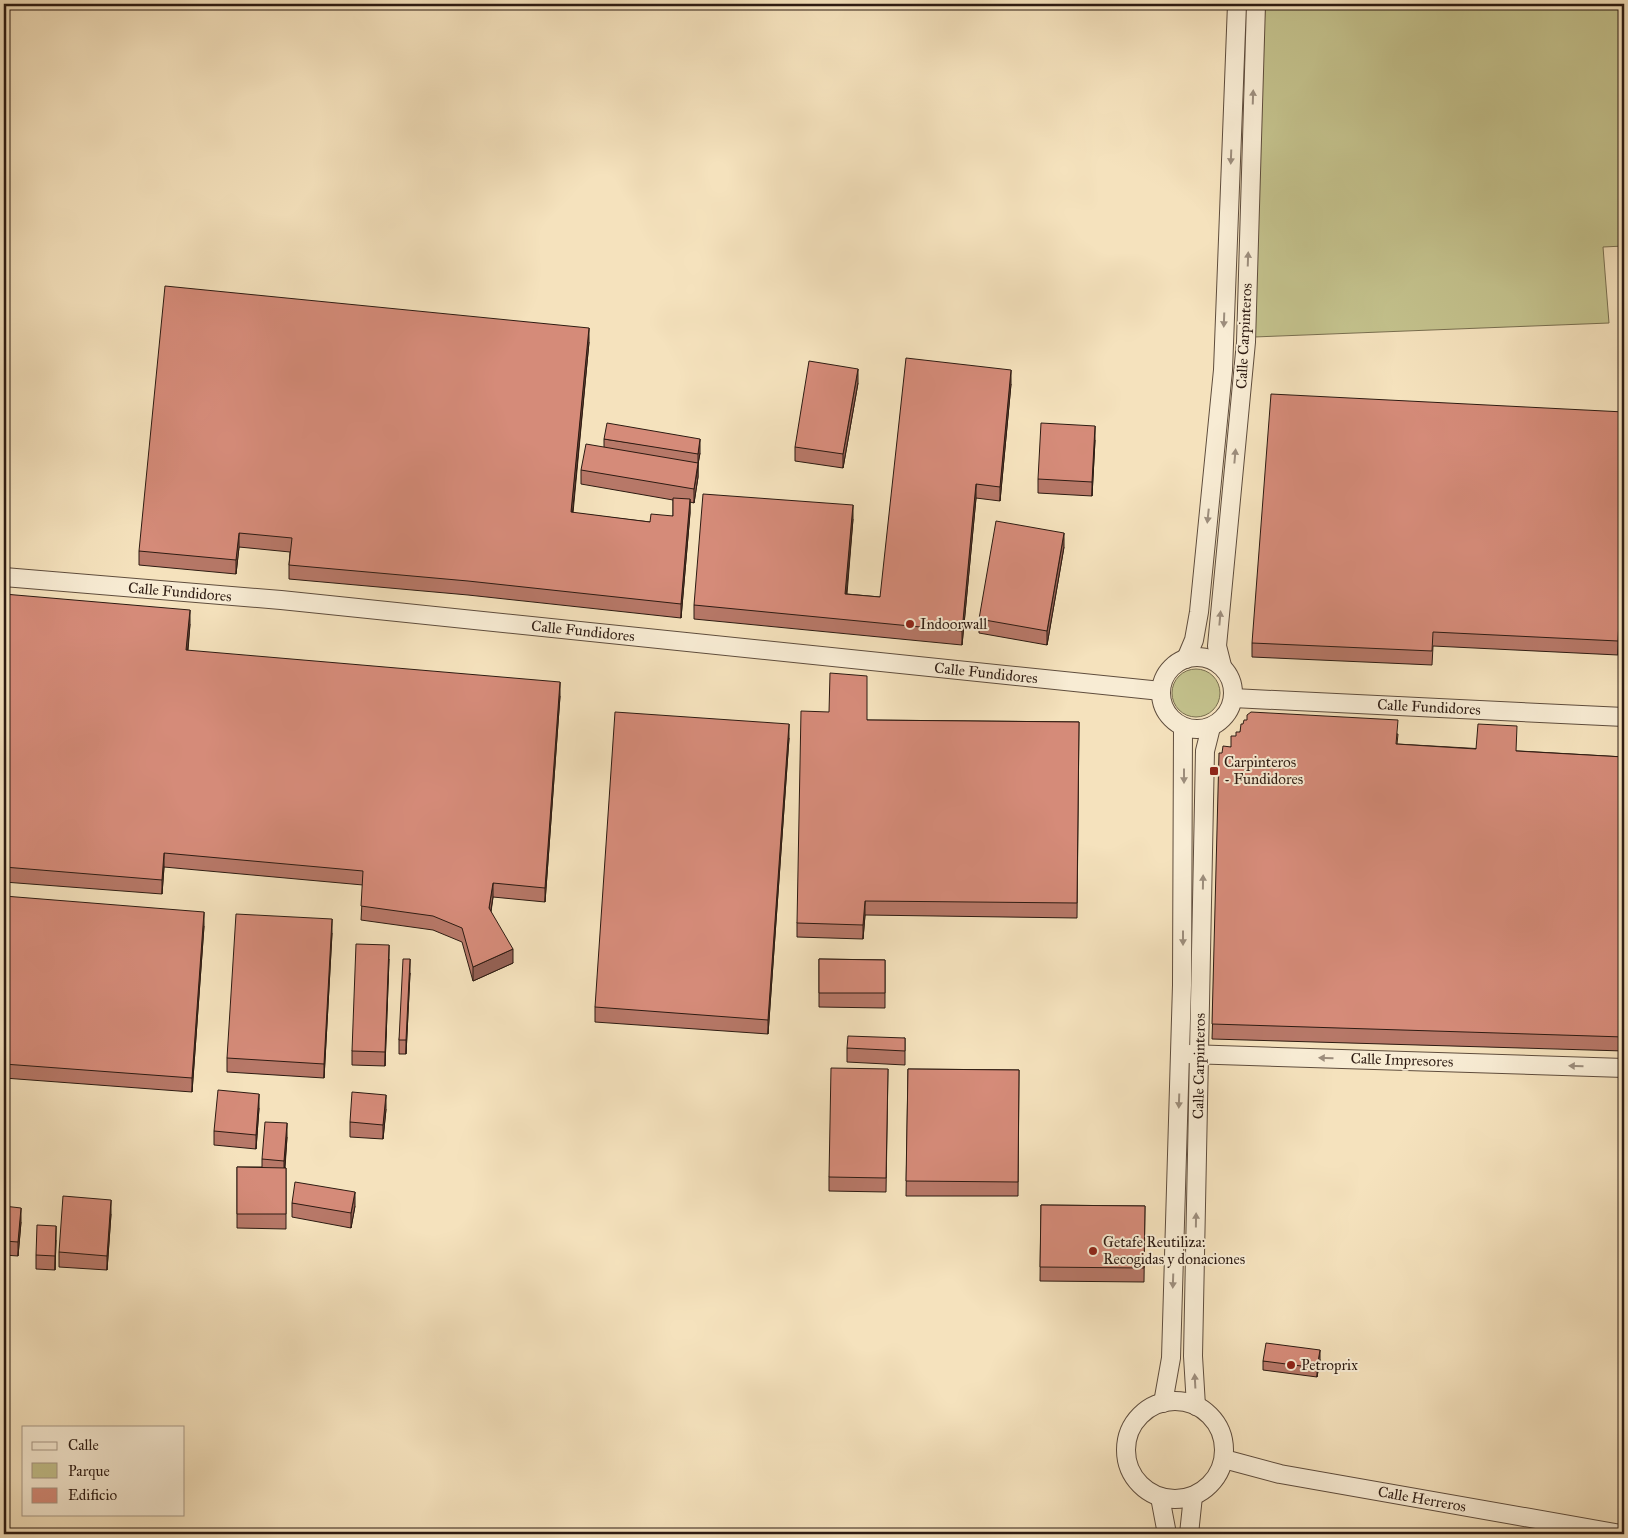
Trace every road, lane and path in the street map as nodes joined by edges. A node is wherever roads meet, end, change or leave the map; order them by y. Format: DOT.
graph roads {
  1 [pos="1238,4"];
  2 [pos="1256,4"];
  3 [pos="4,577"];
  4 [pos="1186,658"];
  5 [pos="1222,666"];
  6 [pos="1161,691"];
  7 [pos="1233,698"];
  8 [pos="1624,716"];
  9 [pos="1183,727"];
  10 [pos="1210,727"];
  11 [pos="1180,1054"];
  12 [pos="1199,1054"];
  13 [pos="1624,1068"];
  14 [pos="1163,1403"];
  15 [pos="1196,1406"];
  16 [pos="1224,1460"];
  17 [pos="1193,1496"];
  18 [pos="1160,1497"];
  19 [pos="1167,1534"];
  20 [pos="1189,1534"];
  21 [pos="1621,1534"];
  1 -- 4 [label="street, Calle Carpinteros, one-way"];
  5 -- 2 [label="street, Calle Carpinteros, one-way"];
  3 -- 6 [label="street, Calle Fundidores"];
  4 -- 5 [label="street"];
  4 -- 6 [label="street"];
  5 -- 7 [label="street"];
  6 -- 9 [label="street"];
  7 -- 8 [label="street, Calle Fundidores"];
  7 -- 10 [label="street"];
  9 -- 10 [label="street"];
  9 -- 11 [label="street, Calle Carpinteros, one-way"];
  12 -- 10 [label="street, Calle Carpinteros, one-way"];
  11 -- 12 [label="street, Calle Impresores"];
  11 -- 14 [label="street, Calle Carpinteros, one-way"];
  13 -- 12 [label="street, Calle Impresores, one-way"];
  15 -- 12 [label="street, Calle Carpinteros, one-way"];
  14 -- 15 [label="street"];
  14 -- 18 [label="street"];
  15 -- 16 [label="street"];
  16 -- 17 [label="street"];
  16 -- 21 [label="street, Calle Herreros"];
  17 -- 18 [label="street"];
  17 -- 20 [label="street"];
  18 -- 19 [label="street"];
}
